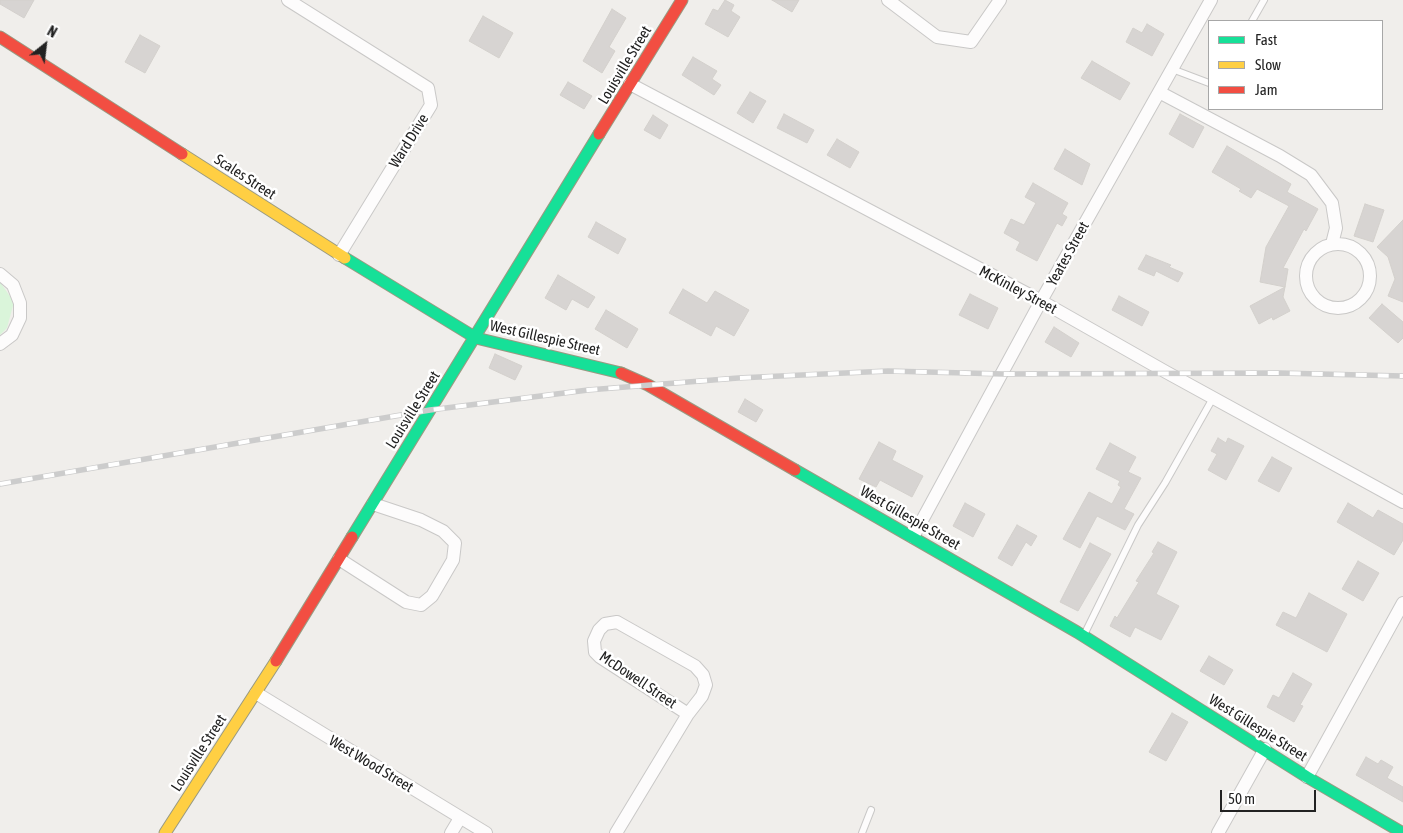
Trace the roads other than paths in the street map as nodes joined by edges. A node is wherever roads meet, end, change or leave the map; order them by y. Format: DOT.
graph roads {
  1 [pos="288,0"];
  2 [pos="682,0"];
  3 [pos="888,0"];
  4 [pos="1000,0"];
  5 [pos="1210,0"];
  6 [pos="1264,0"];
  7 [pos="1253,20"];
  8 [pos="0,37"];
  9 [pos="1172,69"];
  10 [pos="1208,83"];
  11 [pos="630,84"];
  12 [pos="1159,92"];
  13 [pos="1332,244"];
  14 [pos="338,255"];
  15 [pos="0,274"];
  16 [pos="1042,301"];
  17 [pos="476,338"];
  18 [pos="0,344"];
  19 [pos="1212,398"];
  20 [pos="1403,502"];
  21 [pos="373,504"];
  22 [pos="914,537"];
  23 [pos="339,559"];
  24 [pos="1403,603"];
  25 [pos="1084,636"];
  26 [pos="256,693"];
  27 [pos="688,714"];
  28 [pos="1265,749"];
  29 [pos="1307,777"];
  30 [pos="871,810"];
  31 [pos="460,818"];
  32 [pos="1403,832"];
  33 [pos="165,833"];
  34 [pos="451,833"];
  35 [pos="486,833"];
  36 [pos="616,833"];
  37 [pos="862,833"];
  38 [pos="1218,833"];
  1 -- 14 [label="street, Ward Drive"];
  2 -- 11 [label="street, Louisville Street"];
  3 -- 4 [label="street"];
  5 -- 9 [label="street, Yeates Street"];
  6 -- 7 [label="lane"];
  8 -- 14 [label="street, Scales Street"];
  9 -- 10 [label="lane"];
  9 -- 12 [label="street, Yeates Street"];
  11 -- 16 [label="street, McKinley Street"];
  11 -- 17 [label="street, Louisville Street"];
  12 -- 13 [label="street"];
  12 -- 16 [label="street, Yeates Street"];
  13 -- 13 [label="street"];
  14 -- 17 [label="street, Scales Street"];
  15 -- 18 [label="street"];
  16 -- 19 [label="street, McKinley Street"];
  16 -- 22 [label="street, Yeates Street"];
  17 -- 21 [label="street, Louisville Street"];
  17 -- 22 [label="street, West Gillespie Street"];
  19 -- 20 [label="street, McKinley Street"];
  19 -- 25 [label="lane"];
  21 -- 23 [label="street, Louisville Street"];
  21 -- 23 [label="street"];
  22 -- 25 [label="street, West Gillespie Street"];
  23 -- 26 [label="street, Louisville Street"];
  24 -- 29 [label="street"];
  25 -- 28 [label="street, West Gillespie Street"];
  26 -- 31 [label="street, West Wood Street"];
  26 -- 33 [label="street, Louisville Street"];
  27 -- 27 [label="street, McDowell Street"];
  27 -- 36 [label="street, McDowell Street"];
  28 -- 29 [label="street, West Gillespie Street"];
  28 -- 38 [label="street"];
  29 -- 32 [label="street, West Gillespie Street"];
  30 -- 37 [label="lane"];
  31 -- 34 [label="street"];
  31 -- 35 [label="street, West Wood Street"];
}
